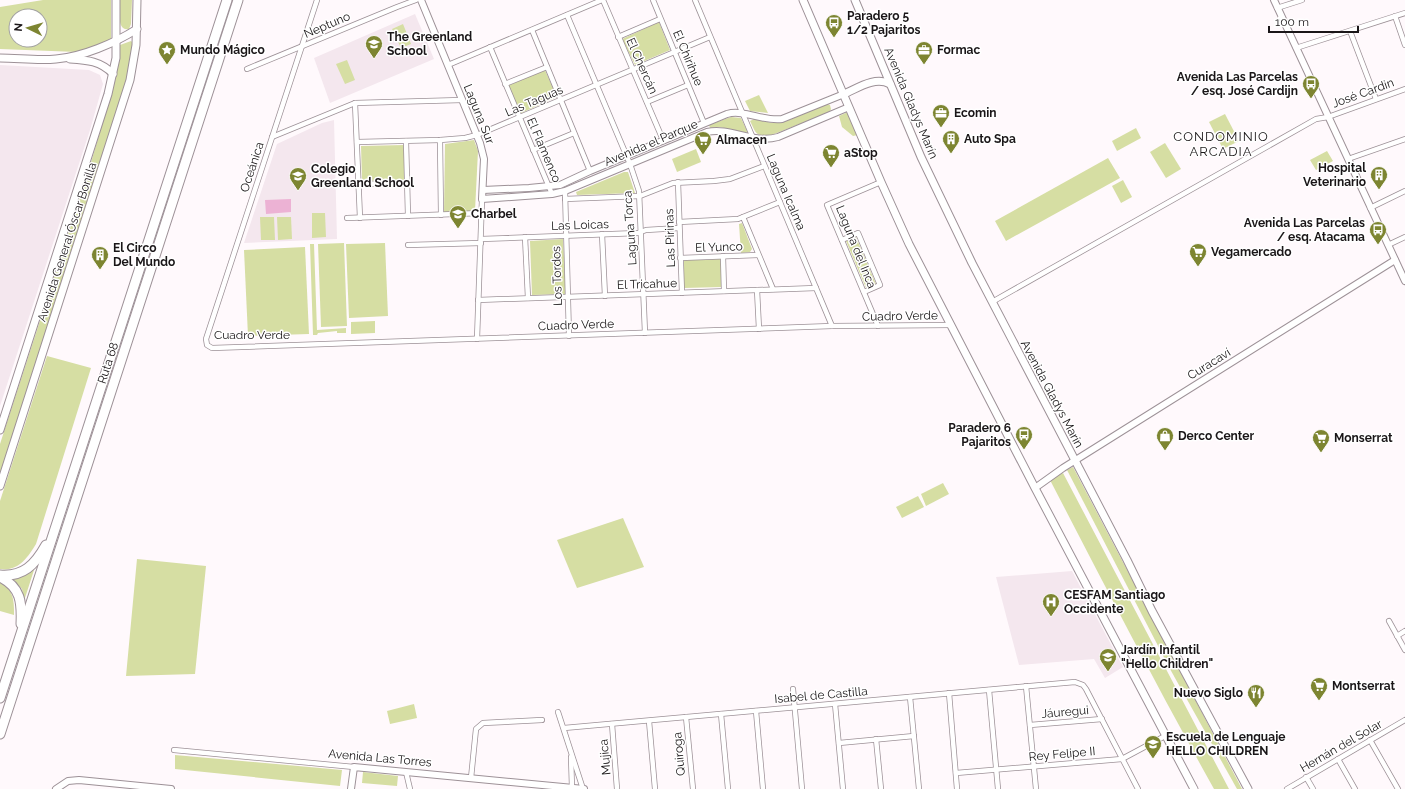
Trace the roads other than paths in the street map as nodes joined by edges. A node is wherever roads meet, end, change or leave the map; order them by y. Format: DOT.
graph roads {
  1 [pos="116,0"];
  2 [pos="137,0"];
  3 [pos="227,0"];
  4 [pos="238,0"];
  5 [pos="317,0"];
  6 [pos="416,0"];
  7 [pos="421,0"];
  8 [pos="603,0"];
  9 [pos="653,0"];
  10 [pos="695,0"];
  11 [pos="803,0"];
  12 [pos="855,0"];
  13 [pos="1274,0"];
  14 [pos="1302,0"];
  15 [pos="1278,8"];
  16 [pos="1405,13"];
  17 [pos="567,15"];
  18 [pos="1395,16"];
  19 [pos="660,18"];
  20 [pos="137,29"];
  21 [pos="532,30"];
  22 [pos="1350,31"];
  23 [pos="618,37"];
  24 [pos="710,37"];
  25 [pos="116,40"];
  26 [pos="1405,44"];
  27 [pos="302,46"];
  28 [pos="490,47"];
  29 [pos="1296,48"];
  30 [pos="674,52"];
  31 [pos="0,58"];
  32 [pos="64,58"];
  33 [pos="448,65"];
  34 [pos="547,67"];
  35 [pos="247,70"];
  36 [pos="633,70"];
  37 [pos="114,74"];
  38 [pos="505,84"];
  39 [pos="890,84"];
  40 [pos="597,85"];
  41 [pos="688,85"];
  42 [pos="1405,88"];
  43 [pos="844,94"];
  44 [pos="1376,99"];
  45 [pos="462,100"];
  46 [pos="561,100"];
  47 [pos="647,102"];
  48 [pos="356,103"];
  49 [pos="849,107"];
  50 [pos="743,114"];
  51 [pos="1328,117"];
  52 [pos="519,118"];
  53 [pos="704,123"];
  54 [pos="574,133"];
  55 [pos="477,135"];
  56 [pos="272,137"];
  57 [pos="753,138"];
  58 [pos="1405,139"];
  59 [pos="440,140"];
  60 [pos="663,140"];
  61 [pos="406,141"];
  62 [pos="357,142"];
  63 [pos="533,150"];
  64 [pos="626,156"];
  65 [pos="1348,159"];
  66 [pos="630,164"];
  67 [pos="764,166"];
  68 [pos="590,171"];
  69 [pos="678,182"];
  70 [pos="881,182"];
  71 [pos="407,183"];
  72 [pos="359,184"];
  73 [pos="548,187"];
  74 [pos="483,190"];
  75 [pos="565,191"];
  76 [pos="1405,191"];
  77 [pos="552,194"];
  78 [pos="640,196"];
  79 [pos="482,198"];
  80 [pos="565,199"];
  81 [pos="780,202"];
  82 [pos="1370,208"];
  83 [pos="482,213"];
  84 [pos="441,215"];
  85 [pos="408,216"];
  86 [pos="742,217"];
  87 [pos="347,218"];
  88 [pos="360,218"];
  89 [pos="679,222"];
  90 [pos="679,228"];
  91 [pos="641,232"];
  92 [pos="602,234"];
  93 [pos="566,235"];
  94 [pos="525,237"];
  95 [pos="1405,237"];
  96 [pos="842,240"];
  97 [pos="481,241"];
  98 [pos="408,245"];
  99 [pos="1388,246"];
  100 [pos="758,255"];
  101 [pos="723,256"];
  102 [pos="680,258"];
  103 [pos="1395,260"];
  104 [pos="1405,281"];
  105 [pos="816,288"];
  106 [pos="773,289"];
  107 [pos="757,290"];
  108 [pos="724,291"];
  109 [pos="864,292"];
  110 [pos="682,293"];
  111 [pos="643,294"];
  112 [pos="605,296"];
  113 [pos="568,297"];
  114 [pos="528,298"];
  115 [pos="478,300"];
  116 [pos="992,302"];
  117 [pos="951,325"];
  118 [pos="832,326"];
  119 [pos="878,326"];
  120 [pos="759,329"];
  121 [pos="645,333"];
  122 [pos="569,336"];
  123 [pos="206,339"];
  124 [pos="476,339"];
  125 [pos="0,430"];
  126 [pos="1075,461"];
  127 [pos="0,486"];
  128 [pos="1035,488"];
  129 [pos="56,526"];
  130 [pos="0,576"];
  131 [pos="1389,621"];
  132 [pos="1405,632"];
  133 [pos="1397,636"];
  134 [pos="19,640"];
  135 [pos="1405,650"];
  136 [pos="1026,686"];
  137 [pos="793,689"];
  138 [pos="989,690"];
  139 [pos="949,693"];
  140 [pos="910,697"];
  141 [pos="0,698"];
  142 [pos="835,704"];
  143 [pos="794,707"];
  144 [pos="756,711"];
  145 [pos="558,712"];
  146 [pos="722,714"];
  147 [pos="686,717"];
  148 [pos="1102,719"];
  149 [pos="542,720"];
  150 [pos="649,720"];
  151 [pos="1404,722"];
  152 [pos="612,724"];
  153 [pos="1030,725"];
  154 [pos="564,728"];
  155 [pos="0,734"];
  156 [pos="914,736"];
  157 [pos="1165,736"];
  158 [pos="876,739"];
  159 [pos="1370,740"];
  160 [pos="838,743"];
  161 [pos="570,749"];
  162 [pos="174,750"];
  163 [pos="1122,759"];
  164 [pos="1338,759"];
  165 [pos="1034,766"];
  166 [pos="354,767"];
  167 [pos="996,770"];
  168 [pos="406,772"];
  169 [pos="956,774"];
  170 [pos="471,778"];
  171 [pos="1306,778"];
  172 [pos="60,788"];
  173 [pos="572,788"];
  174 [pos="172,789"];
  175 [pos="351,789"];
  176 [pos="410,789"];
  177 [pos="583,789"];
  178 [pos="617,789"];
  179 [pos="655,789"];
  180 [pos="693,789"];
  181 [pos="728,789"];
  182 [pos="763,789"];
  183 [pos="802,789"];
  184 [pos="843,789"];
  185 [pos="881,789"];
  186 [pos="919,789"];
  187 [pos="958,789"];
  188 [pos="998,789"];
  189 [pos="1036,789"];
  190 [pos="1138,789"];
  191 [pos="1194,789"];
  192 [pos="1248,789"];
  193 [pos="1287,789"];
  194 [pos="1313,789"];
  195 [pos="1355,789"];
  196 [pos="1398,789"];
  1 -- 25 [label="main road, Avenida General Óscar Bonilla"];
  2 -- 20 [label="main road, Avenida General Óscar Bonilla"];
  3 -- 129 [label="highway, Ruta 68"];
  4 -- 155 [label="highway, Ruta 68"];
  5 -- 27 [label="street, Oceánica"];
  6 -- 27 [label="street, Neptuno"];
  7 -- 33 [label="street, Laguna Sur"];
  8 -- 17 [label="street"];
  8 -- 23 [label="street, El Chercán"];
  9 -- 19 [label="street, El Chirihue"];
  10 -- 24 [label="street, Laguna Icalma"];
  11 -- 43 [label="main road"];
  12 -- 39 [label="main road, Avenida Gladys Marín"];
  13 -- 15 [label="street"];
  14 -- 15 [label="street"];
  15 -- 29 [label="street"];
  16 -- 18 [label="street"];
  17 -- 21 [label="street"];
  17 -- 40 [label="street, Laguna Torca"];
  18 -- 22 [label="street"];
  18 -- 26 [label="street"];
  19 -- 23 [label="street"];
  19 -- 30 [label="street, El Chirihue"];
  20 -- 25 [label="main road"];
  20 -- 127 [label="main road, Avenida General Óscar Bonilla"];
  21 -- 28 [label="street"];
  21 -- 34 [label="street"];
  22 -- 29 [label="street"];
  22 -- 44 [label="street"];
  23 -- 36 [label="street, El Chercán"];
  24 -- 30 [label="street, Las Taguas"];
  24 -- 50 [label="street, Laguna Icalma"];
  25 -- 32 [label="main road"];
  25 -- 37 [label="main road, Avenida General Óscar Bonilla"];
  27 -- 35 [label="street, Neptuno"];
  27 -- 56 [label="street, Oceánica"];
  28 -- 33 [label="street"];
  28 -- 38 [label="street, El Flamenco"];
  29 -- 51 [label="street"];
  30 -- 36 [label="street, Las Taguas"];
  30 -- 41 [label="street, El Chirihue"];
  31 -- 32 [label="main road"];
  32 -- 37 [label="main road"];
  33 -- 45 [label="street, Laguna Sur"];
  34 -- 38 [label="street"];
  34 -- 46 [label="street"];
  36 -- 40 [label="street, Las Taguas"];
  36 -- 47 [label="street, El Chercán"];
  37 -- 125 [label="main road, Avenida General Óscar Bonilla"];
  38 -- 52 [label="street, El Flamenco"];
  39 -- 43 [label="main road"];
  39 -- 116 [label="main road, Avenida Gladys Marín"];
  40 -- 46 [label="street, Las Taguas"];
  40 -- 64 [label="street, Laguna Torca"];
  41 -- 47 [label="street"];
  41 -- 53 [label="street, El Chirihue"];
  42 -- 44 [label="street, José Cardin"];
  43 -- 49 [label="main road"];
  43 -- 50 [label="street, Avenida el Parque"];
  44 -- 51 [label="street, José Cardin"];
  45 -- 48 [label="street"];
  45 -- 55 [label="street, Laguna Sur"];
  46 -- 52 [label="street, Las Taguas"];
  46 -- 54 [label="street"];
  47 -- 60 [label="street, El Chercán"];
  48 -- 56 [label="street"];
  48 -- 62 [label="street"];
  49 -- 57 [label="street, Avenida el Parque"];
  49 -- 70 [label="main road"];
  50 -- 53 [label="street, Avenida el Parque"];
  50 -- 57 [label="street, Laguna Icalma"];
  51 -- 65 [label="street"];
  51 -- 116 [label="street"];
  52 -- 55 [label="street, Las Taguas"];
  52 -- 63 [label="street, El Flamenco"];
  53 -- 60 [label="street, Avenida el Parque"];
  54 -- 63 [label="street"];
  54 -- 68 [label="street"];
  55 -- 59 [label="street, Las Taguas"];
  55 -- 74 [label="street, Laguna Sur"];
  56 -- 123 [label="street, Oceánica"];
  57 -- 66 [label="street, Avenida el Parque"];
  57 -- 67 [label="street, Laguna Icalma"];
  58 -- 65 [label="street"];
  59 -- 61 [label="street, Las Taguas"];
  59 -- 84 [label="street"];
  60 -- 64 [label="street, Avenida el Parque"];
  61 -- 62 [label="street, Las Taguas"];
  61 -- 71 [label="street"];
  62 -- 72 [label="street"];
  63 -- 73 [label="street, El Flamenco"];
  64 -- 66 [label="street, Laguna Torca"];
  64 -- 68 [label="street, Avenida el Parque"];
  65 -- 82 [label="street"];
  66 -- 75 [label="street, Avenida el Parque"];
  66 -- 78 [label="street, Laguna Torca"];
  67 -- 69 [label="street"];
  67 -- 81 [label="street, Laguna Icalma"];
  68 -- 73 [label="street, Avenida el Parque"];
  69 -- 78 [label="street"];
  69 -- 89 [label="street, Las Pirinas"];
  70 -- 96 [label="street, Laguna del Inca"];
  70 -- 117 [label="main road"];
  71 -- 72 [label="street"];
  71 -- 85 [label="street"];
  72 -- 88 [label="street"];
  73 -- 74 [label="street, Avenida el Parque"];
  73 -- 77 [label="street, El Flamenco"];
  74 -- 79 [label="street, Laguna Sur"];
  75 -- 77 [label="street, Avenida el Parque"];
  75 -- 80 [label="street, Los Tordos"];
  76 -- 82 [label="street"];
  77 -- 79 [label="street, Avenida el Parque"];
  78 -- 80 [label="street"];
  78 -- 91 [label="street, Laguna Torca"];
  79 -- 83 [label="street, Laguna Sur"];
  80 -- 93 [label="street, Los Tordos"];
  81 -- 86 [label="street"];
  81 -- 105 [label="street, Laguna Icalma"];
  82 -- 99 [label="street"];
  83 -- 84 [label="street"];
  83 -- 97 [label="street, Laguna Sur"];
  84 -- 85 [label="street"];
  85 -- 88 [label="street"];
  86 -- 89 [label="street"];
  86 -- 100 [label="street"];
  87 -- 88 [label="street"];
  89 -- 90 [label="street, Las Pirinas"];
  90 -- 91 [label="street, Las Loicas"];
  90 -- 102 [label="street, Las Pirinas"];
  91 -- 92 [label="street, Las Loicas"];
  91 -- 111 [label="street, Laguna Torca"];
  92 -- 93 [label="street, Las Loicas"];
  92 -- 112 [label="street"];
  93 -- 94 [label="street, Las Loicas"];
  93 -- 113 [label="street, Los Tordos"];
  94 -- 97 [label="street, Las Loicas"];
  94 -- 114 [label="street"];
  95 -- 99 [label="street"];
  96 -- 109 [label="street, Laguna del Inca"];
  96 -- 109 [label="street"];
  97 -- 98 [label="street, Las Loicas"];
  97 -- 115 [label="street, Laguna Sur"];
  99 -- 103 [label="street"];
  100 -- 101 [label="street, El Yunco"];
  100 -- 106 [label="street"];
  101 -- 102 [label="street, El Yunco"];
  101 -- 108 [label="street"];
  102 -- 110 [label="street, Las Pirinas"];
  103 -- 104 [label="street"];
  103 -- 126 [label="street, Curacaví"];
  105 -- 106 [label="street, El Tricahue"];
  105 -- 118 [label="street, Laguna Icalma"];
  106 -- 107 [label="street, El Tricahue"];
  107 -- 108 [label="street, El Tricahue"];
  107 -- 120 [label="street"];
  108 -- 110 [label="street, El Tricahue"];
  109 -- 119 [label="street, Laguna del Inca"];
  110 -- 111 [label="street, El Tricahue"];
  111 -- 112 [label="street, El Tricahue"];
  111 -- 121 [label="street, Laguna Torca"];
  112 -- 113 [label="street, El Tricahue"];
  113 -- 114 [label="street, El Tricahue"];
  113 -- 122 [label="street, Los Tordos"];
  114 -- 115 [label="street, El Tricahue"];
  115 -- 124 [label="street, Laguna Sur"];
  116 -- 126 [label="main road, Avenida Gladys Marín"];
  117 -- 119 [label="street, Cuadro Verde"];
  117 -- 128 [label="main road"];
  118 -- 119 [label="street, Cuadro Verde"];
  118 -- 120 [label="street, Cuadro Verde"];
  120 -- 121 [label="street, Cuadro Verde"];
  121 -- 122 [label="street, Cuadro Verde"];
  122 -- 124 [label="street, Cuadro Verde"];
  123 -- 124 [label="street, Cuadro Verde"];
  126 -- 128 [label="street, Curacaví"];
  126 -- 192 [label="main road, Avenida Gladys Marín"];
  128 -- 157 [label="main road"];
  129 -- 130 [label="highway"];
  129 -- 134 [label="highway, Ruta 68"];
  130 -- 134 [label="highway"];
  131 -- 133 [label="street"];
  132 -- 133 [label="street"];
  133 -- 135 [label="street"];
  134 -- 141 [label="highway, Ruta 68"];
  136 -- 138 [label="street, Isabel de Castilla"];
  136 -- 148 [label="street, Isabel de Castilla"];
  136 -- 153 [label="street"];
  137 -- 143 [label="street"];
  138 -- 139 [label="street, Isabel de Castilla"];
  138 -- 167 [label="street"];
  139 -- 140 [label="street, Isabel de Castilla"];
  139 -- 169 [label="street"];
  140 -- 142 [label="street, Isabel de Castilla"];
  140 -- 156 [label="street"];
  142 -- 143 [label="street, Isabel de Castilla"];
  142 -- 160 [label="street"];
  143 -- 144 [label="street, Isabel de Castilla"];
  143 -- 183 [label="street"];
  144 -- 146 [label="street, Isabel de Castilla"];
  144 -- 182 [label="street"];
  145 -- 154 [label="street"];
  146 -- 147 [label="street, Isabel de Castilla"];
  146 -- 181 [label="street"];
  147 -- 150 [label="street, Isabel de Castilla"];
  147 -- 180 [label="street, Quiroga"];
  148 -- 153 [label="street, Jáuregui"];
  148 -- 163 [label="street"];
  149 -- 170 [label="street"];
  150 -- 152 [label="street, Isabel de Castilla"];
  150 -- 179 [label="street"];
  151 -- 159 [label="street, Hernán del Solar"];
  152 -- 154 [label="street, Isabel de Castilla"];
  152 -- 178 [label="street, Mujica"];
  153 -- 165 [label="street"];
  154 -- 161 [label="street"];
  156 -- 158 [label="street"];
  156 -- 186 [label="street"];
  157 -- 163 [label="street, Rey Felipe II"];
  157 -- 191 [label="main road"];
  158 -- 160 [label="street"];
  158 -- 185 [label="street"];
  159 -- 164 [label="street, Hernán del Solar"];
  159 -- 196 [label="street"];
  160 -- 184 [label="street"];
  161 -- 173 [label="street"];
  161 -- 177 [label="street"];
  162 -- 166 [label="street, Avenida Las Torres"];
  163 -- 165 [label="street, Rey Felipe II"];
  163 -- 190 [label="street"];
  164 -- 171 [label="street, Hernán del Solar"];
  164 -- 195 [label="street"];
  165 -- 167 [label="street, Rey Felipe II"];
  165 -- 189 [label="street"];
  166 -- 168 [label="street, Avenida Las Torres"];
  166 -- 175 [label="street"];
  167 -- 169 [label="street, Rey Felipe II"];
  167 -- 188 [label="street"];
  168 -- 170 [label="street, Avenida Las Torres"];
  168 -- 176 [label="street"];
  169 -- 187 [label="street"];
  170 -- 173 [label="street, Avenida Las Torres"];
  171 -- 193 [label="street, Hernán del Solar"];
  171 -- 194 [label="street"];
  172 -- 174 [label="street"];
  173 -- 177 [label="street, Avenida Las Torres"];
}
